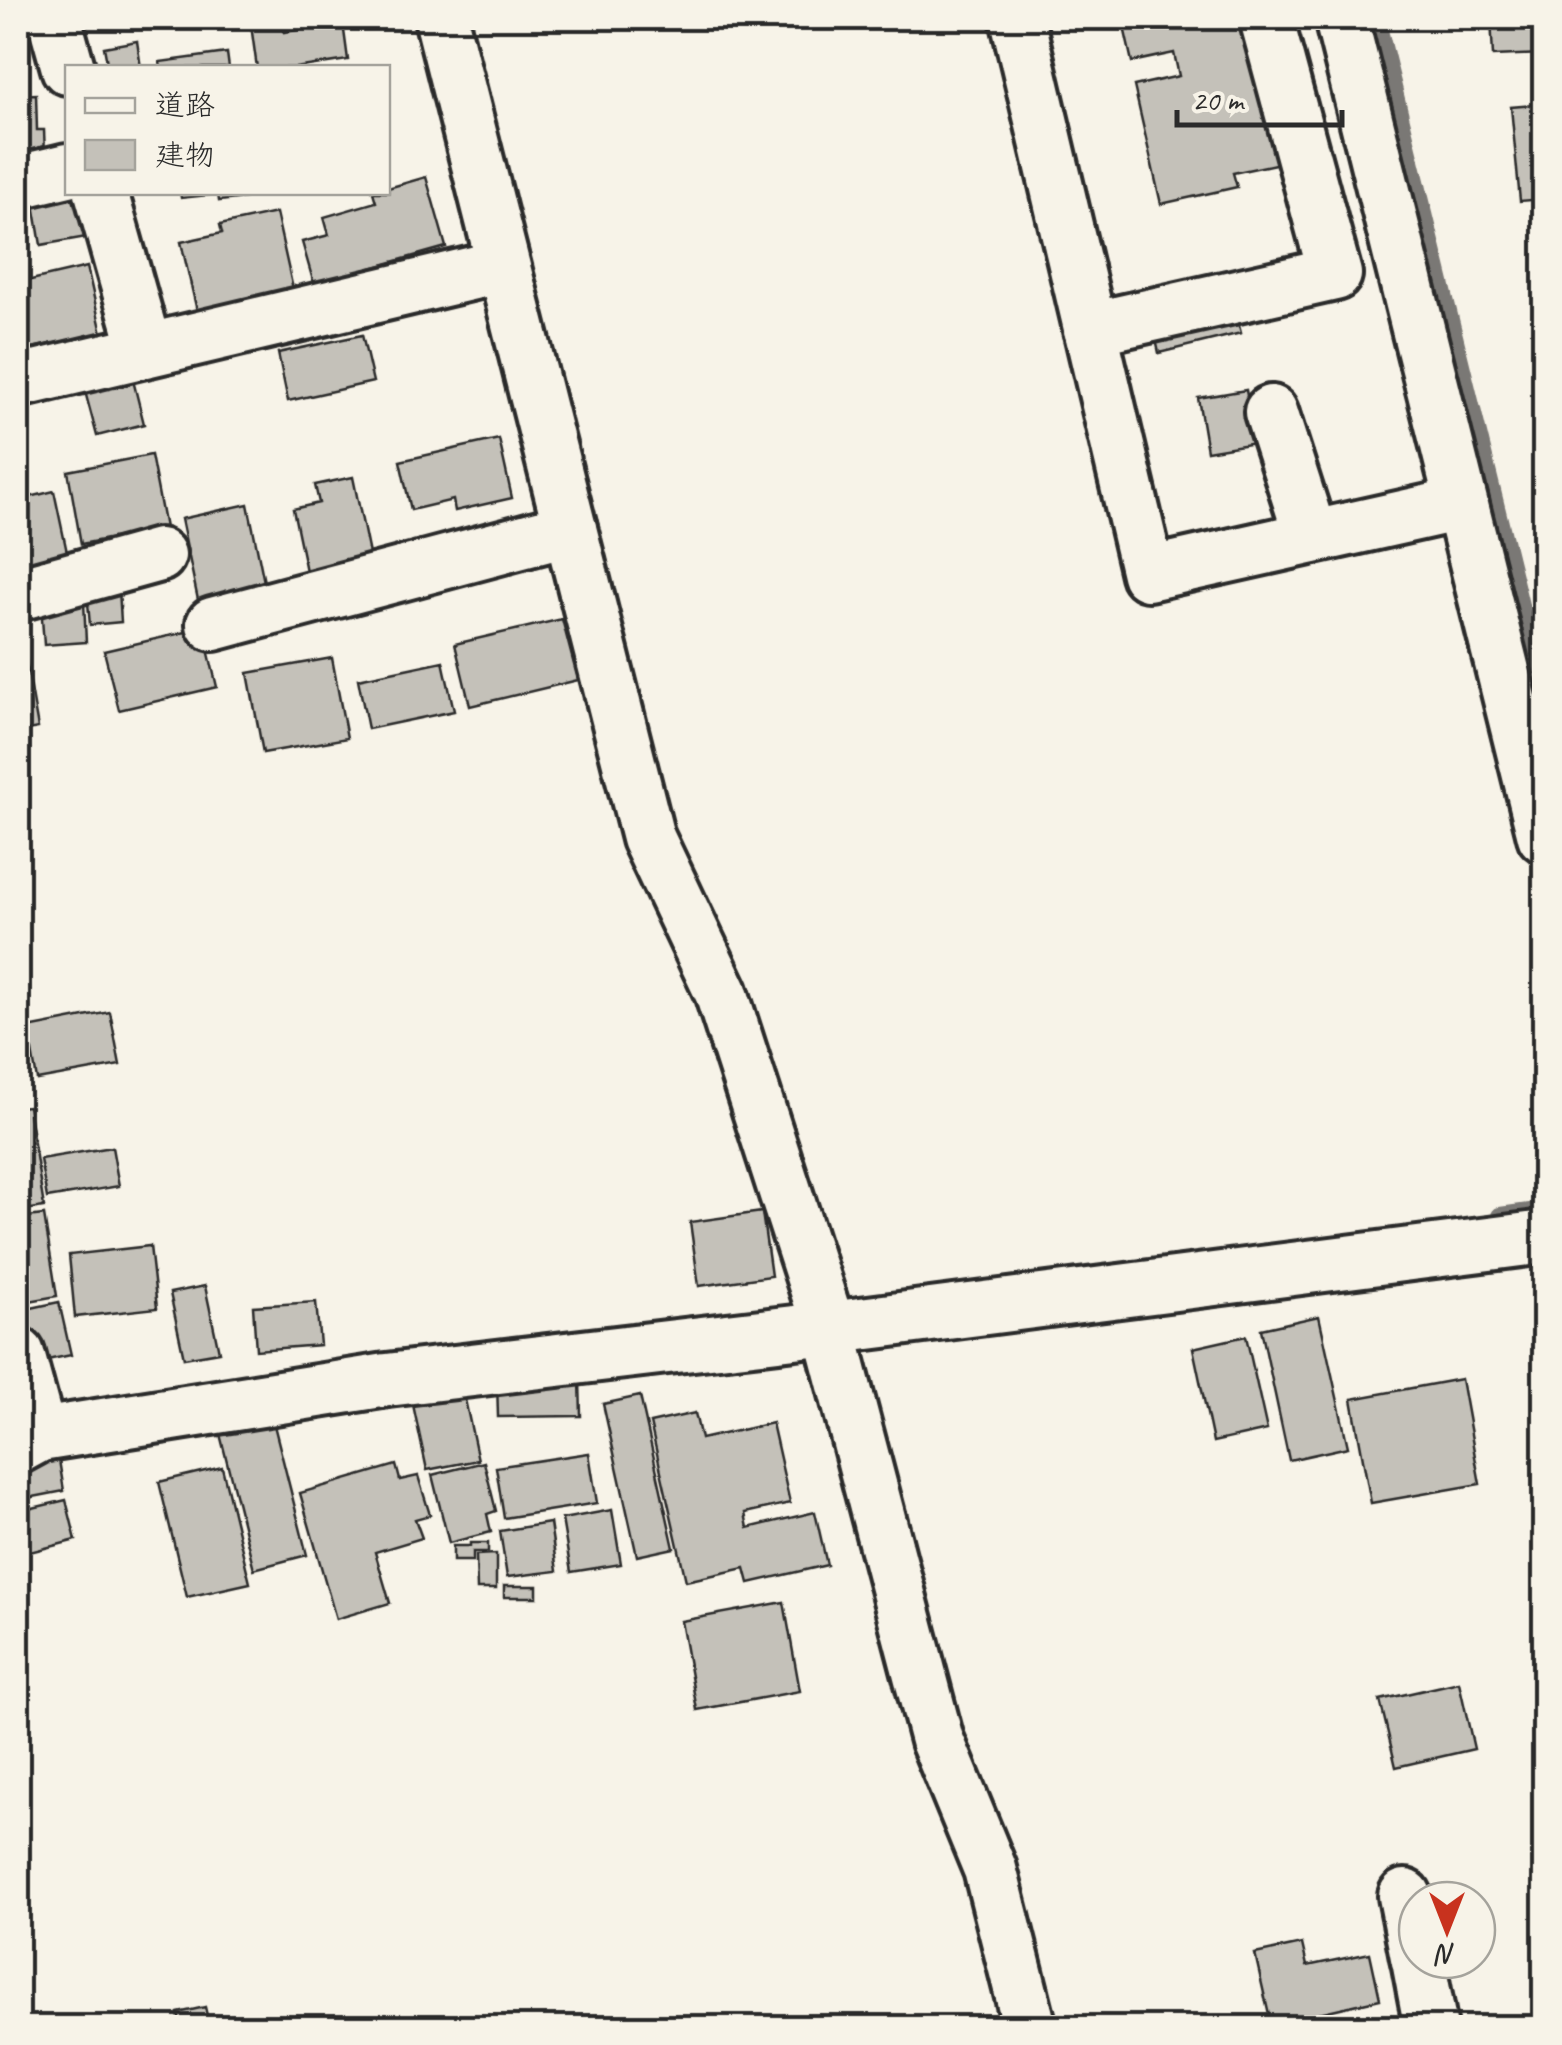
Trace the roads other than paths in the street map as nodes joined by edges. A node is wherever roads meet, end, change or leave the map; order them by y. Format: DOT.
graph roads {
  1 [pos="54,18"];
  2 [pos="440,18"];
  3 [pos="1017,18"];
  4 [pos="1266,18"];
  5 [pos="1340,18"];
  6 [pos="67,65"];
  7 [pos="65,171"];
  8 [pos="18,182"];
  9 [pos="102,195"];
  10 [pos="502,266"];
  11 [pos="1090,329"];
  12 [pos="145,348"];
  13 [pos="18,381"];
  14 [pos="1271,412"];
  15 [pos="1461,504"];
  16 [pos="570,529"];
  17 [pos="1311,537"];
  18 [pos="159,556"];
  19 [pos="18,594"];
  20 [pos="213,624"];
  21 [pos="1544,836"];
  22 [pos="1544,1237"];
  23 [pos="829,1328"];
  24 [pos="18,1354"];
  25 [pos="31,1429"];
  26 [pos="1421,1980"];
  27 [pos="1030,2028"];
  28 [pos="1431,2028"];
  1 -- 6 [label="street"];
  2 -- 10 [label="street"];
  3 -- 11 [label="street"];
  4 -- 11 [label="street"];
  5 -- 15 [label="street"];
  7 -- 8 [label="street"];
  9 -- 12 [label="street"];
  10 -- 12 [label="street"];
  10 -- 16 [label="street"];
  11 -- 17 [label="street"];
  12 -- 13 [label="street"];
  14 -- 17 [label="street"];
  15 -- 17 [label="street"];
  15 -- 21 [label="street"];
  16 -- 20 [label="street"];
  16 -- 23 [label="street"];
  18 -- 19 [label="street"];
  22 -- 23 [label="street"];
  23 -- 25 [label="street"];
  23 -- 27 [label="street"];
  24 -- 25 [label="street"];
  26 -- 28 [label="street"];
}
